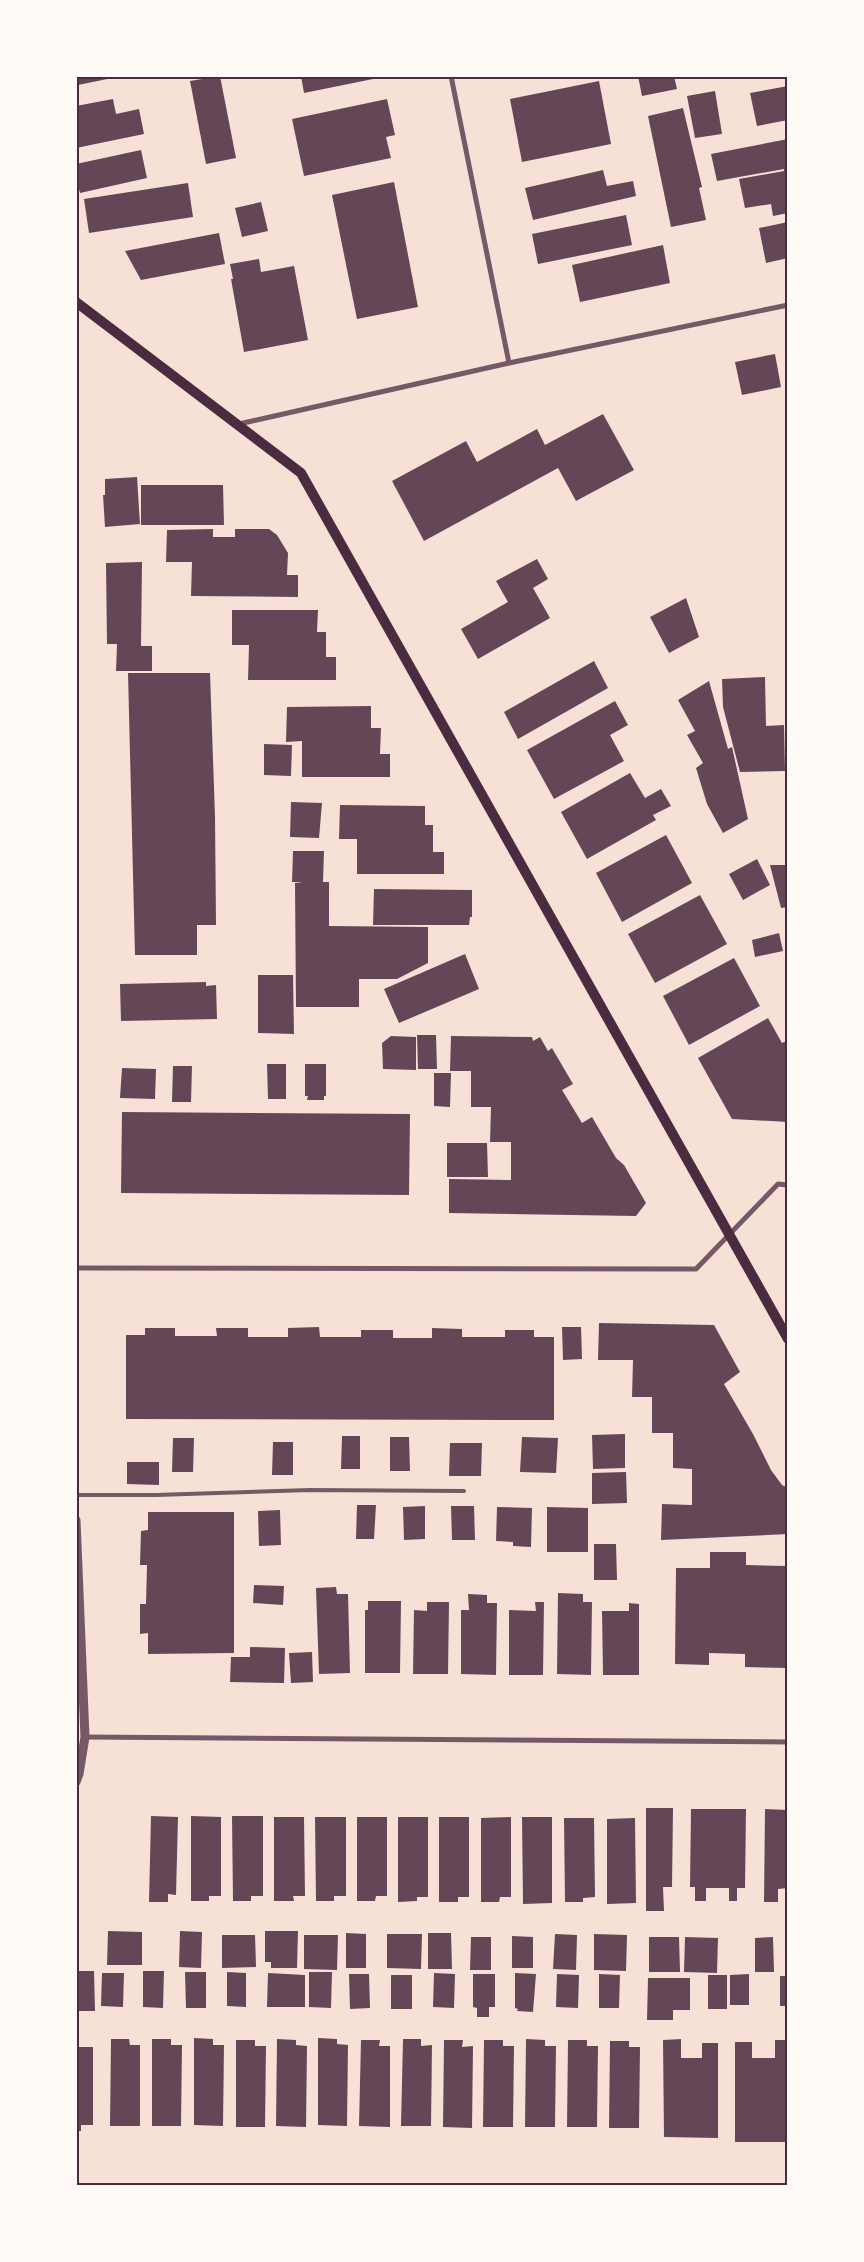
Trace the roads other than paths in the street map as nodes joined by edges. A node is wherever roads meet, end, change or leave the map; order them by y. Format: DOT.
graph roads {
  1 [pos="451,76"];
  2 [pos="76,302"];
  3 [pos="788,305"];
  4 [pos="508,363"];
  5 [pos="239,424"];
  6 [pos="788,1185"];
  7 [pos="728,1235"];
  8 [pos="76,1268"];
  9 [pos="788,1339"];
  10 [pos="464,1491"];
  11 [pos="76,1495"];
  12 [pos="76,1520"];
  13 [pos="84,1737"];
  14 [pos="788,1742"];
  15 [pos="76,1782"];
  1 -- 4 [label="street"];
  2 -- 5 [label="main road"];
  3 -- 4 [label="street"];
  4 -- 5 [label="street"];
  5 -- 7 [label="main road"];
  6 -- 7 [label="street"];
  7 -- 8 [label="street"];
  7 -- 9 [label="main road"];
  10 -- 11 [label="lane"];
  12 -- 13 [label="street"];
  13 -- 14 [label="street"];
  13 -- 15 [label="street"];
}
